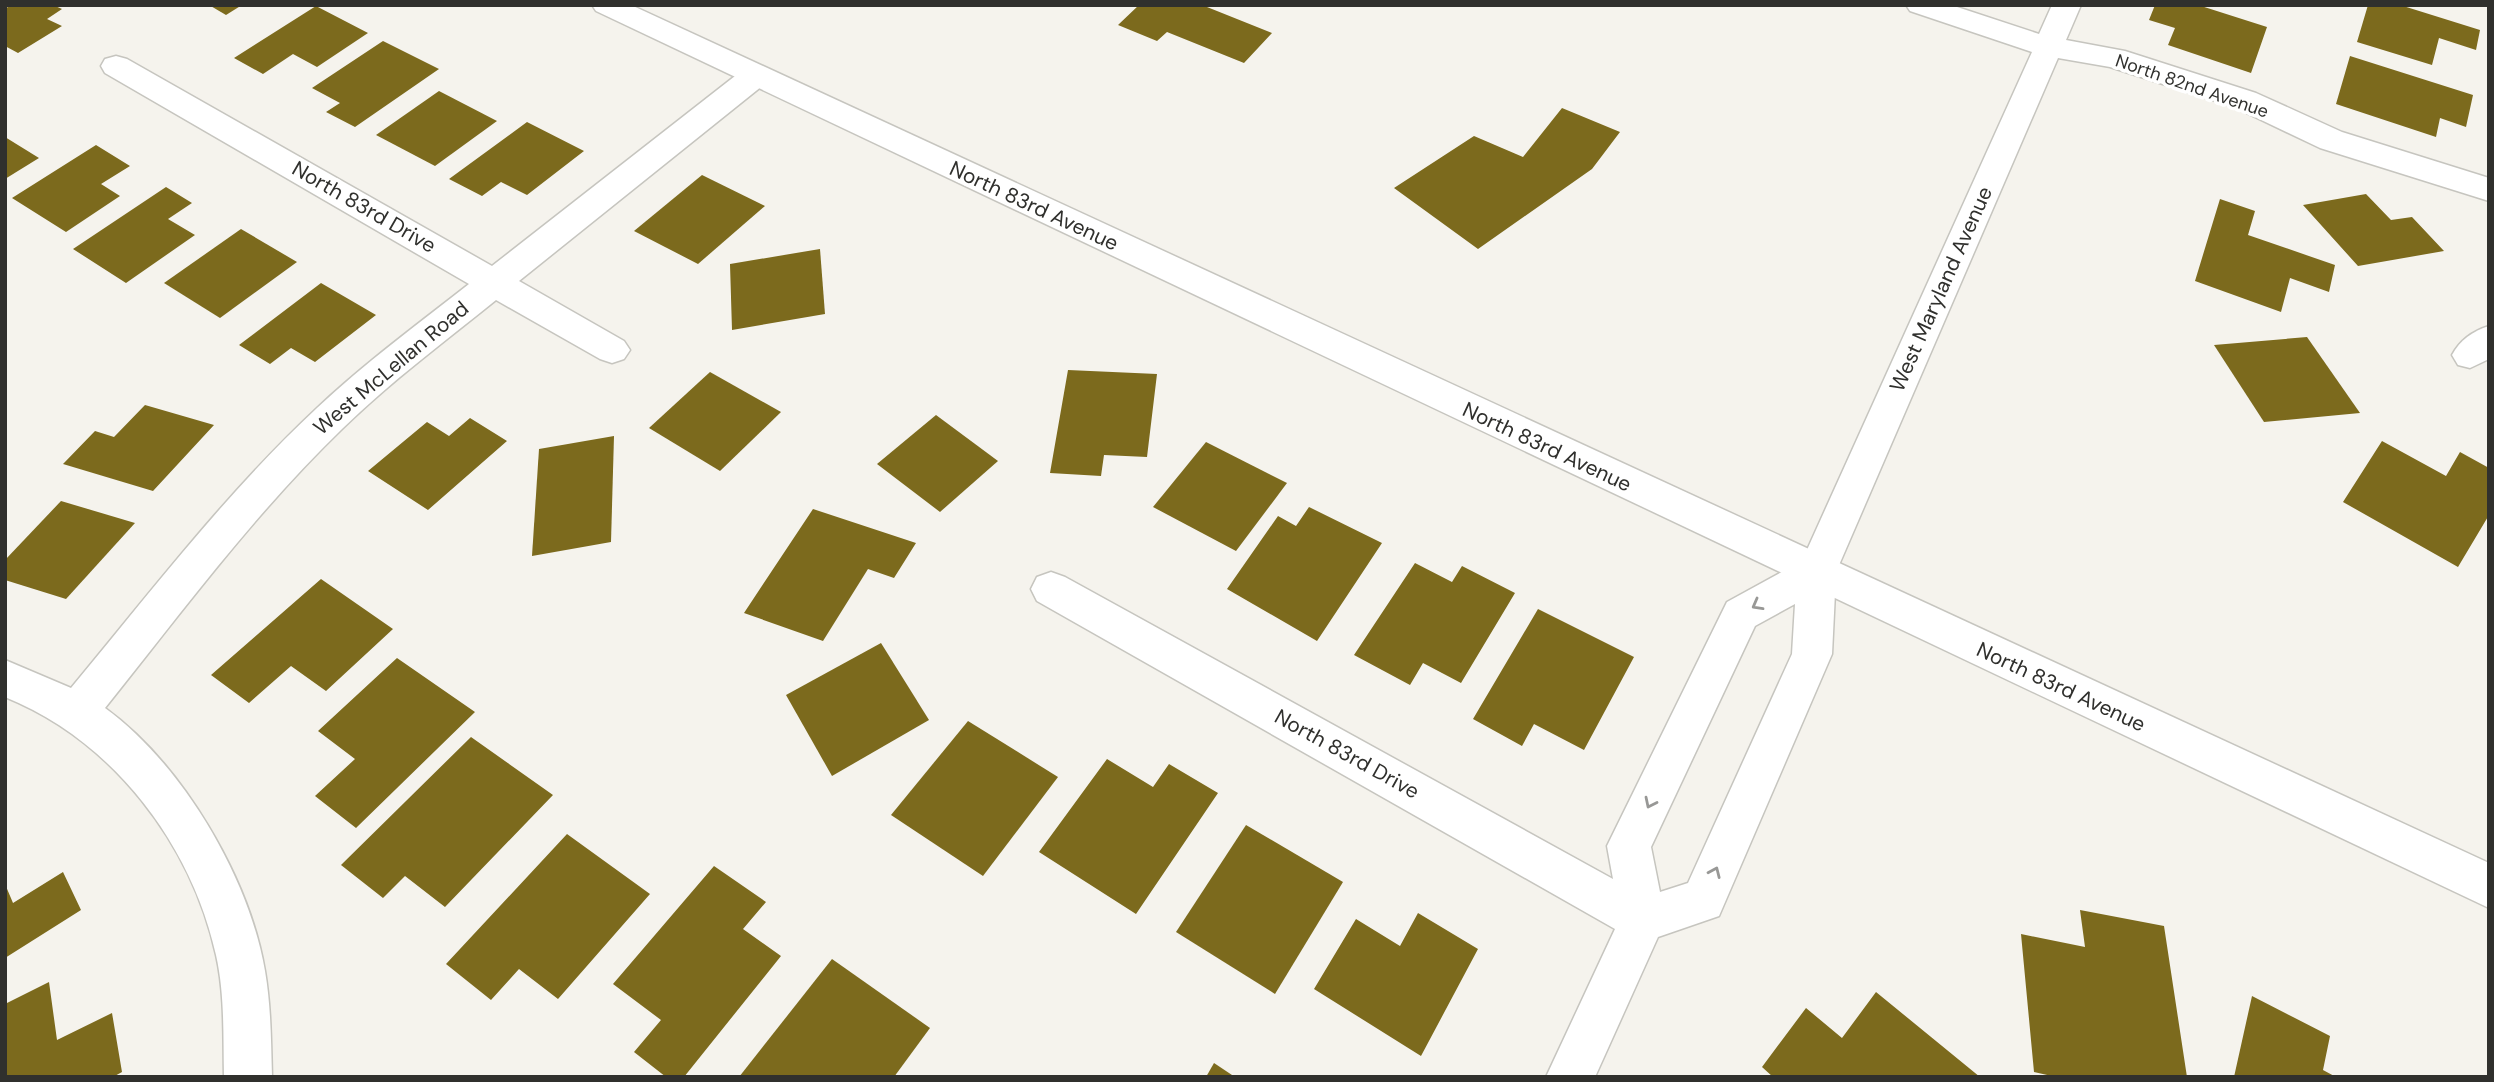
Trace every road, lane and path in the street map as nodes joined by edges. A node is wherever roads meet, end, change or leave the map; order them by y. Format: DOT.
graph roads {
  1 [pos="1920,5"];
  2 [pos="2067,5"];
  3 [pos="610,6"];
  4 [pos="2049,47"];
  5 [pos="116,66"];
  6 [pos="755,76"];
  7 [pos="2489,190"];
  8 [pos="496,282"];
  9 [pos="612,349"];
  10 [pos="1816,572"];
  11 [pos="1051,589"];
  12 [pos="5,678"];
  13 [pos="77,712"];
  14 [pos="2489,886"];
  15 [pos="1643,920"];
  16 [pos="248,1077"];
  17 [pos="1570,1077"];
  1 -- 4 [label="street, North 82nd Avenue"];
  2 -- 4 [label="street, West Maryland Avenue"];
  3 -- 6 [label="street, North 83rd Avenue"];
  4 -- 7 [label="street, North 82nd Avenue"];
  4 -- 10 [label="street, West Maryland Avenue"];
  5 -- 8 [label="street, North 83rd Drive"];
  6 -- 8 [label="street, West McLellan Road"];
  6 -- 10 [label="street, North 83rd Avenue"];
  8 -- 9 [label="street, North 83rd Drive"];
  8 -- 13 [label="street, West McLellan Road"];
  10 -- 14 [label="street, North 83rd Avenue"];
  15 -- 10 [label="street, West Maryland Avenue, one-way"];
  10 -- 15 [label="street, one-way"];
  11 -- 15 [label="street, North 83rd Drive"];
  12 -- 13 [label="street"];
  13 -- 16 [label="street"];
  15 -- 17 [label="street"];
}
